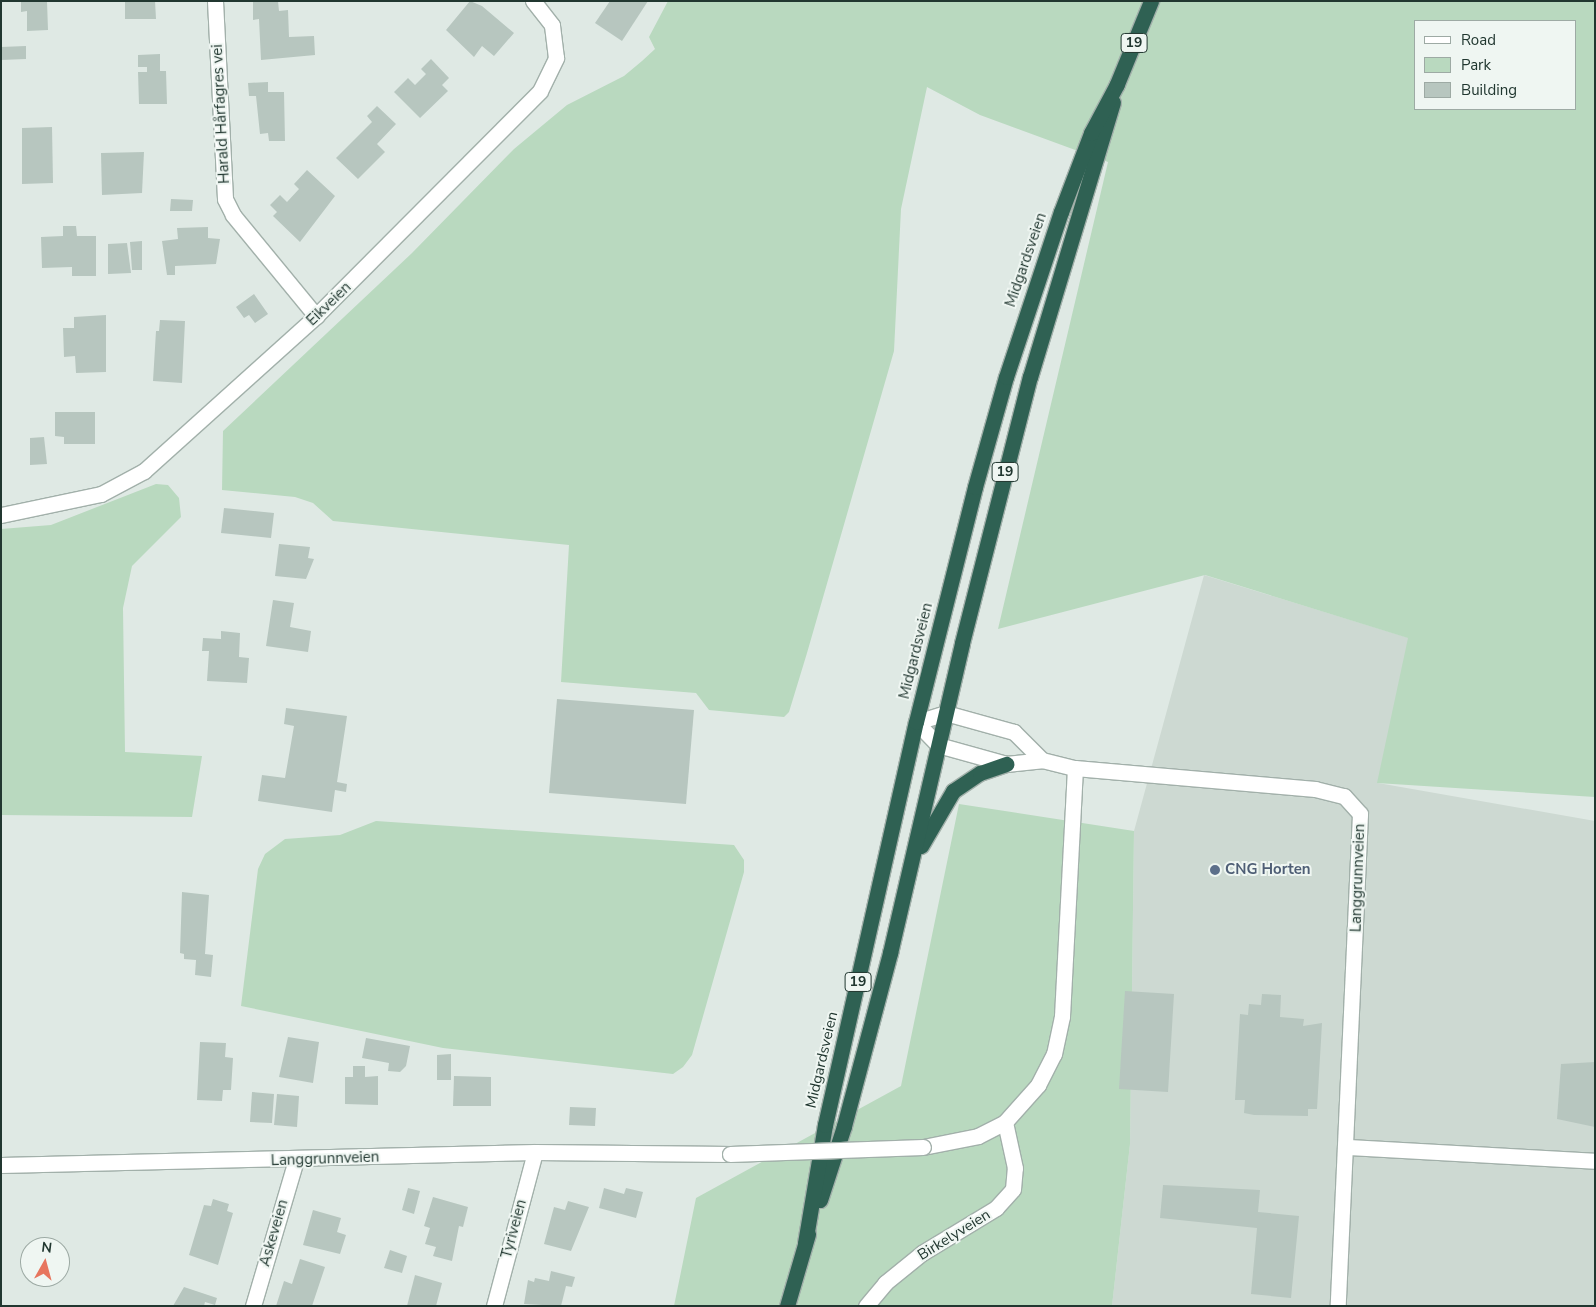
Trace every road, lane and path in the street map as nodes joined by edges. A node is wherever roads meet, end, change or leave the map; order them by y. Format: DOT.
graph roads {
  1 [pos="215,1"];
  2 [pos="533,1"];
  3 [pos="1151,1"];
  4 [pos="1118,84"];
  5 [pos="316,316"];
  6 [pos="1,515"];
  7 [pos="946,712"];
  8 [pos="916,722"];
  9 [pos="938,745"];
  10 [pos="1042,760"];
  11 [pos="1006,764"];
  12 [pos="1075,768"];
  13 [pos="911,865"];
  14 [pos="1005,1122"];
  15 [pos="1347,1147"];
  16 [pos="535,1152"];
  17 [pos="296,1160"];
  18 [pos="1595,1161"];
  19 [pos="1,1165"];
  20 [pos="805,1243"];
  21 [pos="253,1306"];
  22 [pos="494,1306"];
  23 [pos="787,1306"];
  24 [pos="866,1306"];
  25 [pos="1338,1306"];
  1 -- 5 [label="street, Harald Hårfagres vei"];
  2 -- 5 [label="street, Eikveien"];
  3 -- 4 [label="highway, Midgardsveien / 19"];
  4 -- 7 [label="highway, Midgardsveien / 19"];
  4 -- 8 [label="highway, Midgardsveien / 19"];
  5 -- 6 [label="street, Eikveien"];
  7 -- 8 [label="street"];
  7 -- 9 [label="highway, Midgardsveien / 19"];
  7 -- 10 [label="street"];
  8 -- 9 [label="street"];
  8 -- 20 [label="highway, Midgardsveien / 19"];
  9 -- 11 [label="street, Langgrunnveien"];
  9 -- 13 [label="highway, Midgardsveien / 19"];
  10 -- 11 [label="street, Langgrunnveien"];
  10 -- 12 [label="street, Langgrunnveien"];
  11 -- 13 [label="highway, 19"];
  12 -- 14 [label="street"];
  12 -- 15 [label="street, Langgrunnveien"];
  13 -- 20 [label="highway, Midgardsveien / 19"];
  14 -- 16 [label="street, Langgrunnveien, bridge"];
  14 -- 24 [label="street, Birkelyveien"];
  15 -- 18 [label="street"];
  15 -- 25 [label="street, Langgrunnveien"];
  16 -- 17 [label="street, Langgrunnveien"];
  16 -- 22 [label="street, Tyriveien"];
  17 -- 19 [label="street, Langgrunnveien"];
  17 -- 21 [label="street, Askeveien"];
  20 -- 23 [label="highway, Midgardsveien / 19"];
}
